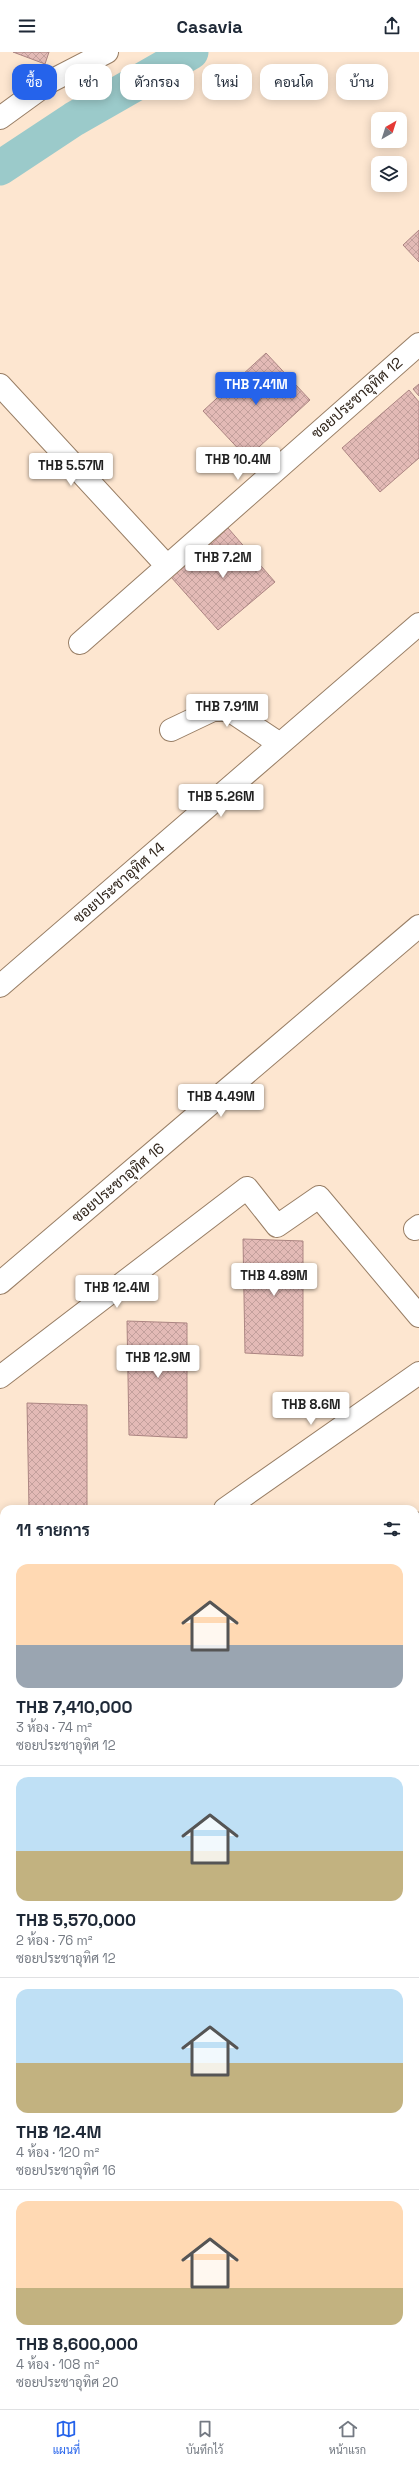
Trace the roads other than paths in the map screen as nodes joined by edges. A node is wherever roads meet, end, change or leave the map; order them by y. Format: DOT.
graph roads {
  1 [pos="107,52"];
  2 [pos="0,118"];
  3 [pos="419,344"];
  4 [pos="0,385"];
  5 [pos="167,566"];
  6 [pos="419,624"];
  7 [pos="80,643"];
  8 [pos="171,730"];
  9 [pos="280,744"];
  10 [pos="419,926"];
  11 [pos="0,986"];
  12 [pos="0,1283"];
  13 [pos="419,1316"];
  14 [pos="419,1372"];
  15 [pos="0,1378"];
  16 [pos="231,1505"];
  1 -- 2 [label="street"];
  3 -- 5 [label="street, ซอยประชาอุทิศ 12"];
  4 -- 5 [label="street"];
  5 -- 7 [label="street, ซอยประชาอุทิศ 12"];
  6 -- 9 [label="street, ซอยประชาอุทิศ 14"];
  8 -- 9 [label="street"];
  9 -- 11 [label="street, ซอยประชาอุทิศ 14"];
  10 -- 12 [label="street, ซอยประชาอุทิศ 16"];
  13 -- 15 [label="street"];
  14 -- 16 [label="street"];
}
